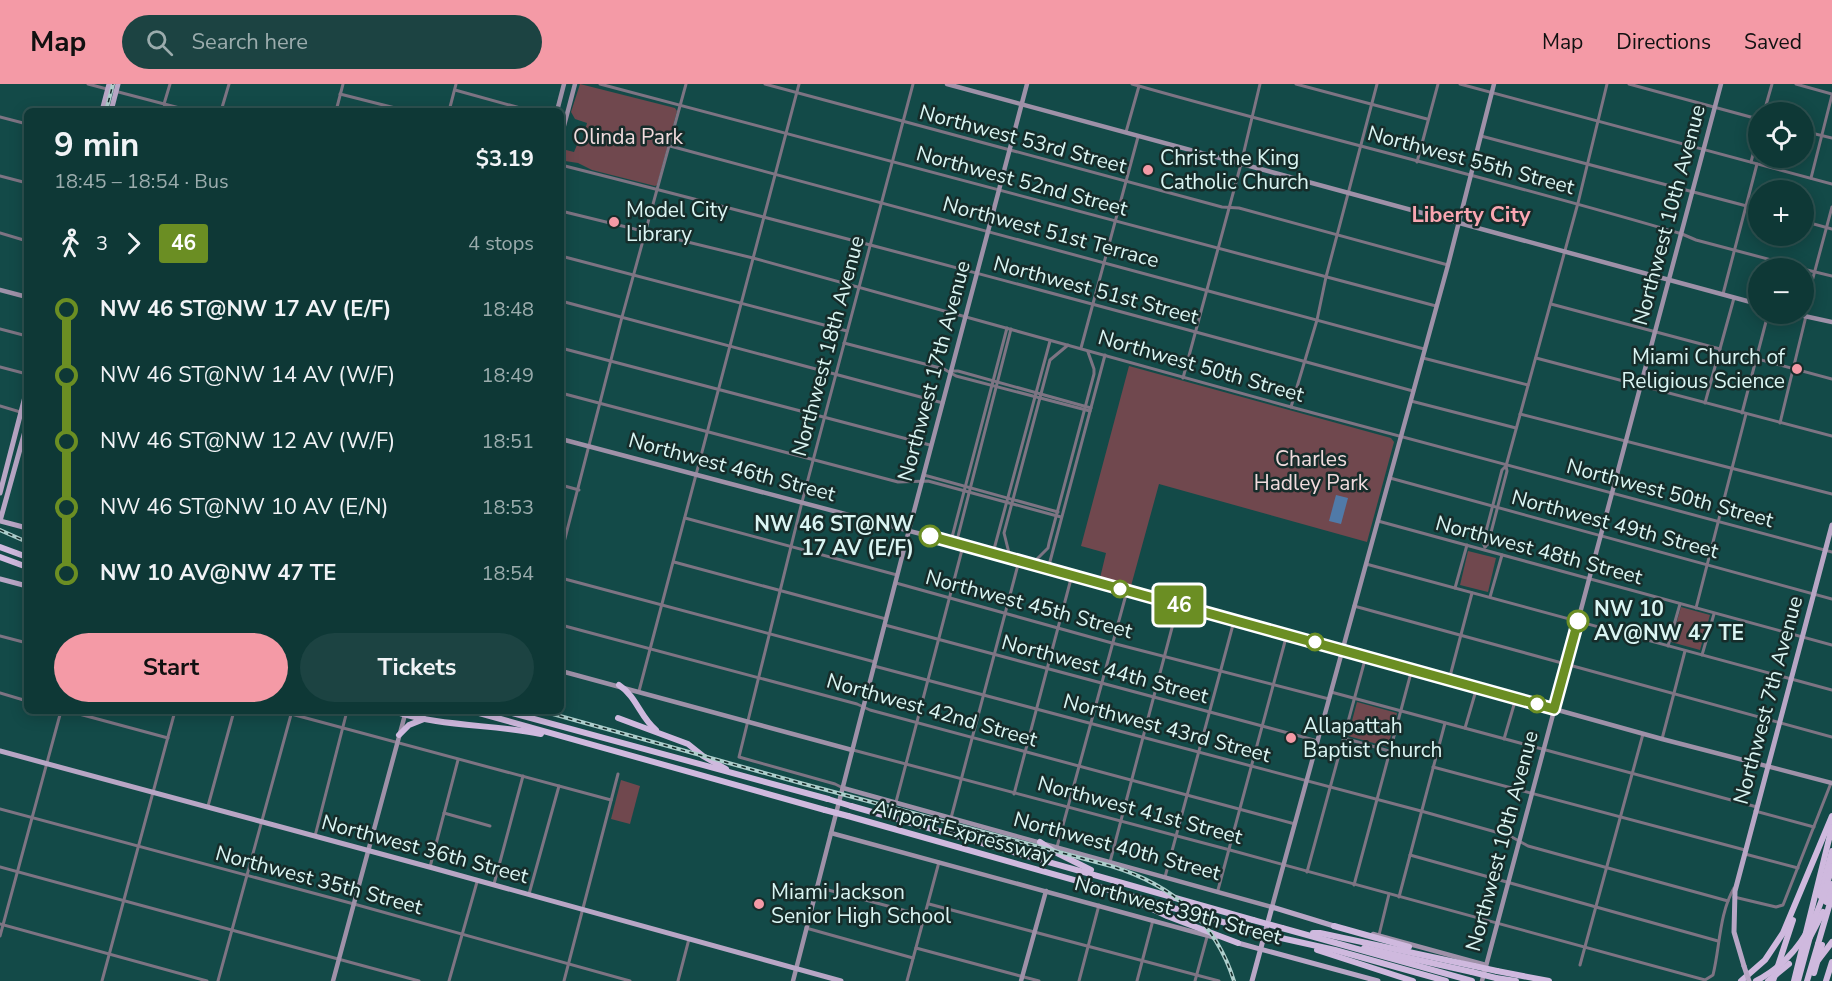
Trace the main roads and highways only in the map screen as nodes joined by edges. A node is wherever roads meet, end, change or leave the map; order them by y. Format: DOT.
graph roads {
  1 [pos="118,84"];
  2 [pos="564,84"];
  3 [pos="575,84"];
  4 [pos="947,84"];
  5 [pos="1027,84"];
  6 [pos="1494,84"];
  7 [pos="1721,84"];
  8 [pos="109,87"];
  9 [pos="1022,104"];
  10 [pos="103,108"];
  11 [pos="112,108"];
  12 [pos="558,108"];
  13 [pos="564,116"];
  14 [pos="1459,223"];
  15 [pos="1670,280"];
  16 [pos="0,290"];
  17 [pos="24,296"];
  18 [pos="1748,301"];
  19 [pos="1814,318"];
  20 [pos="1832,322"];
  21 [pos="24,412"];
  22 [pos="24,436"];
  23 [pos="564,440"];
  24 [pos="18,459"];
  25 [pos="5,465"];
  26 [pos="11,482"];
  27 [pos="0,493"];
  28 [pos="0,521"];
  29 [pos="1832,525"];
  30 [pos="24,527"];
  31 [pos="909,531"];
  32 [pos="0,547"];
  33 [pos="24,556"];
  34 [pos="2,558"];
  35 [pos="24,566"];
  36 [pos="0,579"];
  37 [pos="24,585"];
  38 [pos="1342,649"];
  39 [pos="564,672"];
  40 [pos="619,685"];
  41 [pos="1554,709"];
  42 [pos="404,714"];
  43 [pos="411,714"];
  44 [pos="483,714"];
  45 [pos="516,714"];
  46 [pos="618,718"];
  47 [pos="425,719"];
  48 [pos="399,735"];
  49 [pos="664,735"];
  50 [pos="588,744"];
  51 [pos="852,750"];
  52 [pos="0,751"];
  53 [pos="1768,765"];
  54 [pos="737,775"];
  55 [pos="1832,782"];
  56 [pos="843,788"];
  57 [pos="1832,816"];
  58 [pos="1832,827"];
  59 [pos="831,833"];
  60 [pos="1040,842"];
  61 [pos="369,850"];
  62 [pos="1832,850"];
  63 [pos="1832,866"];
  64 [pos="1117,880"];
  65 [pos="1807,880"];
  66 [pos="1832,884"];
  67 [pos="1046,891"];
  68 [pos="1130,896"];
  69 [pos="1832,896"];
  70 [pos="1272,907"];
  71 [pos="1832,909"];
  72 [pos="1334,926"];
  73 [pos="1303,933"];
  74 [pos="1296,942"];
  75 [pos="1337,942"];
  76 [pos="1832,942"];
  77 [pos="1239,943"];
  78 [pos="1820,944"];
  79 [pos="1261,950"];
  80 [pos="1832,962"];
  81 [pos="1458,963"];
  82 [pos="1486,965"];
  83 [pos="796,969"];
  84 [pos="1473,969"];
  85 [pos="1496,974"];
  86 [pos="1022,979"];
  87 [pos="1367,980"];
  88 [pos="333,981"];
  89 [pos="793,981"];
  90 [pos="841,981"];
  91 [pos="1252,981"];
  92 [pos="1378,981"];
  93 [pos="1413,981"];
  94 [pos="1446,981"];
  95 [pos="1471,981"];
  96 [pos="1482,981"];
  97 [pos="1507,981"];
  98 [pos="1516,981"];
  99 [pos="1549,981"];
  100 [pos="1741,981"];
  101 [pos="1749,981"];
  102 [pos="1756,981"];
  103 [pos="1771,981"];
  104 [pos="1794,981"];
  105 [pos="1799,981"];
  106 [pos="1807,981"];
  107 [pos="1812,981"];
  108 [pos="1826,981"];
  1 -- 11 [label="main road"];
  2 -- 12 [label="main road"];
  3 -- 13 [label="main road"];
  4 -- 9 [label="main road"];
  5 -- 9 [label="main road, Northwest 17th Avenue"];
  6 -- 14 [label="main road"];
  7 -- 15 [label="main road, Northwest 10th Avenue"];
  8 -- 10 [label="main road"];
  9 -- 14 [label="main road"];
  9 -- 31 [label="main road, Northwest 17th Avenue"];
  14 -- 15 [label="main road"];
  14 -- 38 [label="main road"];
  15 -- 18 [label="main road"];
  15 -- 41 [label="main road, Northwest 10th Avenue"];
  16 -- 17 [label="main road"];
  19 -- 20 [label="main road"];
  21 -- 25 [label="main road"];
  22 -- 24 [label="main road"];
  23 -- 31 [label="main road, Northwest 46th Street"];
  24 -- 25 [label="main road"];
  24 -- 26 [label="main road"];
  25 -- 26 [label="main road"];
  25 -- 27 [label="main road"];
  26 -- 28 [label="main road"];
  28 -- 30 [label="main road"];
  29 -- 53 [label="main road, Northwest 7th Avenue"];
  31 -- 38 [label="main road, Northwest 46th Street"];
  31 -- 51 [label="main road, Northwest 17th Avenue"];
  32 -- 33 [label="highway"];
  34 -- 35 [label="highway"];
  36 -- 37 [label="main road"];
  38 -- 41 [label="main road, Northwest 46th Street"];
  38 -- 70 [label="main road"];
  39 -- 40 [label="main road, Northwest 41st Street"];
  40 -- 49 [label="highway"];
  40 -- 51 [label="main road, Northwest 41st Street"];
  41 -- 53 [label="main road, Northwest 46th Street"];
  41 -- 82 [label="main road, Northwest 10th Avenue"];
  42 -- 48 [label="main road"];
  43 -- 47 [label="highway"];
  44 -- 50 [label="highway, Airport Expressway"];
  45 -- 54 [label="highway, Airport Expressway"];
  46 -- 49 [label="highway"];
  47 -- 48 [label="highway"];
  47 -- 50 [label="highway"];
  48 -- 61 [label="main road"];
  49 -- 54 [label="highway"];
  50 -- 68 [label="highway, Airport Expressway, bridge"];
  51 -- 56 [label="main road, Northwest 17th Avenue"];
  52 -- 61 [label="main road, Northwest 36th Street"];
  53 -- 55 [label="main road, Northwest 46th Street"];
  53 -- 101 [label="main road, Northwest 7th Avenue, bridge"];
  54 -- 64 [label="highway, Airport Expressway, bridge"];
  56 -- 59 [label="main road, Northwest 17th Avenue"];
  56 -- 60 [label="main road, Northwest 40th Street"];
  57 -- 65 [label="highway"];
  58 -- 104 [label="highway"];
  59 -- 67 [label="main road, Northwest 39th Street"];
  59 -- 83 [label="main road, Northwest 17th Avenue"];
  60 -- 64 [label="highway"];
  60 -- 70 [label="main road, Northwest 40th Street"];
  61 -- 83 [label="main road, Northwest 36th Street"];
  61 -- 88 [label="main road"];
  62 -- 105 [label="highway"];
  63 -- 102 [label="highway, bridge"];
  64 -- 73 [label="highway, Airport Expressway, bridge"];
  65 -- 100 [label="highway"];
  65 -- 103 [label="highway"];
  66 -- 103 [label="highway, bridge"];
  67 -- 77 [label="main road, Northwest 39th Street"];
  67 -- 86 [label="main road"];
  68 -- 74 [label="highway, Airport Expressway, bridge"];
  68 -- 77 [label="highway"];
  69 -- 78 [label="highway"];
  70 -- 72 [label="main road, Northwest 40th Street"];
  70 -- 79 [label="main road"];
  71 -- 78 [label="highway"];
  72 -- 81 [label="highway"];
  72 -- 82 [label="main road, Northwest 40th Street"];
  73 -- 75 [label="highway, Airport Expressway"];
  73 -- 81 [label="highway"];
  74 -- 93 [label="highway"];
  74 -- 94 [label="highway, Airport Expressway"];
  75 -- 84 [label="highway"];
  75 -- 95 [label="highway, Airport Expressway"];
  76 -- 105 [label="highway"];
  77 -- 79 [label="main road, Northwest 39th Street"];
  78 -- 106 [label="highway, bridge"];
  78 -- 107 [label="highway, bridge"];
  79 -- 87 [label="main road, Northwest 39th Street"];
  79 -- 91 [label="main road"];
  80 -- 108 [label="highway"];
  81 -- 84 [label="highway"];
  82 -- 96 [label="main road, Northwest 10th Avenue"];
  83 -- 89 [label="main road, Northwest 17th Avenue"];
  83 -- 90 [label="main road, Northwest 36th Street"];
  84 -- 85 [label="highway, bridge"];
  85 -- 97 [label="highway"];
  85 -- 98 [label="highway"];
  85 -- 99 [label="highway"];
  87 -- 92 [label="main road, Northwest 39th Street"];
}
